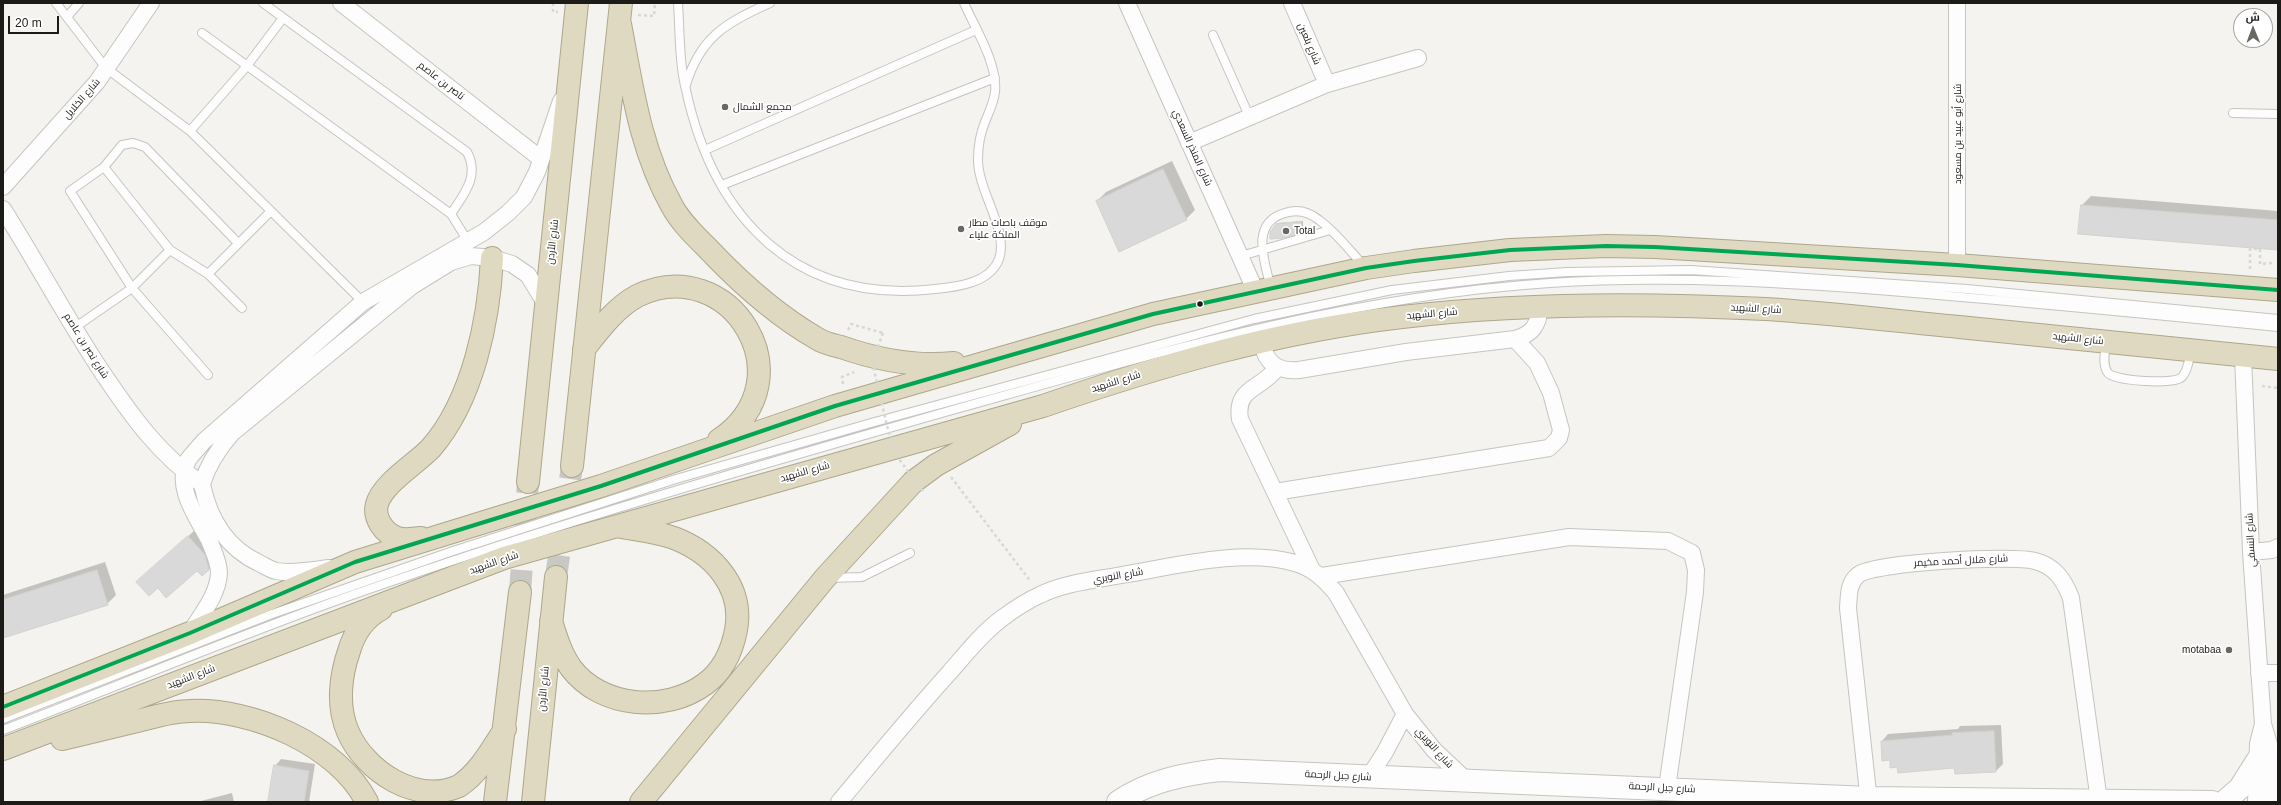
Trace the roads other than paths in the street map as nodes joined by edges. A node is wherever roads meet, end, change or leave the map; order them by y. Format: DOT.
graph roads {
  1 [pos="56,3"];
  2 [pos="79,3"];
  3 [pos="151,3"];
  4 [pos="263,3"];
  5 [pos="341,3"];
  6 [pos="577,3"];
  7 [pos="678,3"];
  8 [pos="770,3"];
  9 [pos="964,3"];
  10 [pos="1127,3"];
  11 [pos="1292,3"];
  12 [pos="1958,3"];
  13 [pos="621,14"];
  14 [pos="67,17"];
  15 [pos="283,18"];
  16 [pos="976,30"];
  17 [pos="202,33"];
  18 [pos="1213,35"];
  19 [pos="1418,58"];
  20 [pos="246,67"];
  21 [pos="106,68"];
  22 [pos="570,73"];
  23 [pos="995,78"];
  24 [pos="1327,84"];
  25 [pos="685,87"];
  26 [pos="2233,113"];
  27 [pos="2278,114"];
  28 [pos="1250,118"];
  29 [pos="190,132"];
  30 [pos="1189,143"];
  31 [pos="705,150"];
  32 [pos="540,159"];
  33 [pos="104,167"];
  34 [pos="722,185"];
  35 [pos="3,187"];
  36 [pos="3,209"];
  37 [pos="270,211"];
  38 [pos="451,214"];
  39 [pos="1330,230"];
  40 [pos="484,232"];
  41 [pos="467,240"];
  42 [pos="238,244"];
  43 [pos="170,250"];
  44 [pos="1262,250"];
  45 [pos="1241,256"];
  46 [pos="492,258"];
  47 [pos="1957,265"];
  48 [pos="1366,268"];
  49 [pos="208,274"];
  50 [pos="132,288"];
  51 [pos="2278,290"];
  52 [pos="1263,291"];
  53 [pos="364,302"];
  54 [pos="547,306"];
  55 [pos="242,308"];
  56 [pos="1540,308"];
  57 [pos="2278,319"];
  58 [pos="2278,327"];
  59 [pos="74,328"];
  60 [pos="1515,339"];
  61 [pos="1262,342"];
  62 [pos="2106,342"];
  63 [pos="584,349"];
  64 [pos="2191,350"];
  65 [pos="1015,354"];
  66 [pos="2242,356"];
  67 [pos="2278,359"];
  68 [pos="1277,368"];
  69 [pos="208,375"];
  70 [pos="1043,406"];
  71 [pos="666,464"];
  72 [pos="572,466"];
  73 [pos="184,472"];
  74 [pos="528,482"];
  75 [pos="202,484"];
  76 [pos="1275,492"];
  77 [pos="616,526"];
  78 [pos="434,537"];
  79 [pos="2278,547"];
  80 [pos="2251,552"];
  81 [pos="910,553"];
  82 [pos="355,562"];
  83 [pos="1317,573"];
  84 [pos="556,577"];
  85 [pos="824,578"];
  86 [pos="520,592"];
  87 [pos="406,595"];
  88 [pos="551,621"];
  89 [pos="190,633"];
  90 [pos="2259,673"];
  91 [pos="2278,673"];
  92 [pos="3,707"];
  93 [pos="1405,714"];
  94 [pos="3,719"];
  95 [pos="3,730"];
  96 [pos="505,730"];
  97 [pos="3,749"];
  98 [pos="3,753"];
  99 [pos="2268,767"];
  100 [pos="1369,777"];
  101 [pos="1466,780"];
  102 [pos="1669,795"];
  103 [pos="1869,800"];
  104 [pos="2099,801"];
  105 [pos="367,802"];
  106 [pos="495,802"];
  107 [pos="533,802"];
  108 [pos="641,802"];
  109 [pos="839,802"];
  110 [pos="1118,802"];
  111 [pos="2212,802"];
  112 [pos="2224,802"];
  113 [pos="2256,802"];
  114 [pos="2271,802"];
  1 -- 14 [label="lane"];
  2 -- 14 [label="lane"];
  3 -- 21 [label="street, شارع الخلايل"];
  4 -- 15 [label="lane"];
  5 -- 32 [label="street, ناصر بن عاصم"];
  6 -- 22 [label="highway, شارع الأردن"];
  7 -- 25 [label="lane"];
  8 -- 25 [label="lane"];
  9 -- 16 [label="lane"];
  10 -- 30 [label="street, شارع المنذر السعدي"];
  11 -- 24 [label="street, شارع بلعين"];
  12 -- 47 [label="street, شارع أبو عبيد بن مسعود"];
  13 -- 63 [label="highway"];
  13 -- 65 [label="highway"];
  14 -- 21 [label="lane"];
  15 -- 20 [label="lane"];
  15 -- 38 [label="lane"];
  16 -- 23 [label="lane"];
  16 -- 31 [label="lane"];
  17 -- 20 [label="lane"];
  18 -- 28 [label="lane"];
  19 -- 24 [label="street"];
  20 -- 29 [label="lane"];
  20 -- 38 [label="lane"];
  21 -- 29 [label="lane"];
  21 -- 35 [label="street, شارع الخلايل"];
  22 -- 32 [label="street"];
  22 -- 54 [label="highway, شارع الأردن"];
  23 -- 34 [label="lane"];
  23 -- 34 [label="lane"];
  24 -- 28 [label="street"];
  25 -- 31 [label="lane"];
  26 -- 27 [label="lane"];
  28 -- 30 [label="street"];
  29 -- 37 [label="lane"];
  30 -- 45 [label="street, شارع المنذر السعدي"];
  31 -- 34 [label="lane"];
  32 -- 40 [label="street"];
  33 -- 42 [label="lane"];
  33 -- 43 [label="lane"];
  33 -- 50 [label="lane"];
  36 -- 59 [label="street, شارع نصر بن عاصم"];
  37 -- 42 [label="lane"];
  37 -- 53 [label="lane"];
  38 -- 41 [label="lane"];
  39 -- 44 [label="lane"];
  39 -- 44 [label="lane"];
  39 -- 48 [label="lane"];
  40 -- 41 [label="street"];
  40 -- 46 [label="street"];
  41 -- 53 [label="street"];
  42 -- 49 [label="lane"];
  43 -- 49 [label="lane"];
  43 -- 50 [label="lane"];
  44 -- 45 [label="lane"];
  44 -- 52 [label="lane"];
  45 -- 52 [label="street, شارع المنذر السعدي"];
  46 -- 54 [label="street"];
  46 -- 75 [label="street"];
  46 -- 78 [label="highway"];
  47 -- 48 [label="highway"];
  47 -- 51 [label="highway"];
  48 -- 52 [label="highway"];
  49 -- 55 [label="lane"];
  50 -- 59 [label="lane"];
  50 -- 69 [label="lane"];
  52 -- 65 [label="highway"];
  53 -- 73 [label="street"];
  54 -- 74 [label="highway, شارع الأردن"];
  56 -- 60 [label="street"];
  56 -- 61 [label="highway, شارع الشهيد"];
  56 -- 62 [label="highway, شارع الشهيد"];
  57 -- 94 [label="lane"];
  58 -- 95 [label="lane"];
  59 -- 73 [label="street, شارع نصر بن عاصم"];
  60 -- 68 [label="street"];
  60 -- 76 [label="street"];
  61 -- 68 [label="street"];
  61 -- 70 [label="highway, شارع الشهيد"];
  62 -- 64 [label="highway, شارع الشهيد"];
  62 -- 64 [label="lane"];
  63 -- 71 [label="highway"];
  63 -- 72 [label="highway"];
  64 -- 66 [label="highway, شارع الشهيد"];
  65 -- 71 [label="highway"];
  66 -- 67 [label="highway, شارع الشهيد"];
  66 -- 80 [label="street, شارع النسفي"];
  68 -- 76 [label="street"];
  70 -- 77 [label="highway, شارع الشهيد"];
  70 -- 85 [label="highway"];
  71 -- 78 [label="highway"];
  73 -- 75 [label="street, شارع نصر بن عاصم"];
  73 -- 89 [label="street"];
  75 -- 82 [label="street"];
  76 -- 83 [label="street"];
  77 -- 87 [label="highway, شارع الشهيد"];
  77 -- 88 [label="highway"];
  78 -- 82 [label="highway"];
  79 -- 80 [label="street"];
  80 -- 90 [label="street, شارع النسفي"];
  81 -- 85 [label="lane"];
  82 -- 89 [label="highway"];
  83 -- 93 [label="street, شارع النويري"];
  83 -- 102 [label="street"];
  83 -- 109 [label="street, شارع النويري"];
  84 -- 88 [label="highway, شارع الأردن"];
  85 -- 108 [label="highway"];
  86 -- 96 [label="highway"];
  87 -- 96 [label="highway"];
  87 -- 97 [label="highway, شارع الشهيد"];
  88 -- 107 [label="highway, شارع الأردن"];
  89 -- 92 [label="highway"];
  90 -- 91 [label="street"];
  90 -- 99 [label="street, شارع النسفي"];
  93 -- 100 [label="street"];
  93 -- 101 [label="street, شارع النويري"];
  96 -- 106 [label="highway"];
  98 -- 105 [label="highway"];
  99 -- 112 [label="street"];
  99 -- 113 [label="street, شارع النسفي"];
  99 -- 114 [label="street, شارع النسفي"];
  100 -- 101 [label="street, شارع جبل الرحمة"];
  100 -- 110 [label="street, شارع جبل الرحمة"];
  101 -- 102 [label="street, شارع جبل الرحمة"];
  102 -- 103 [label="street, شارع جبل الرحمة"];
  103 -- 104 [label="street, شارع جبل الرحمة"];
  103 -- 104 [label="street, شارع هلال أحمد مخيمر"];
  104 -- 111 [label="street, شارع جبل الرحمة"];
}
